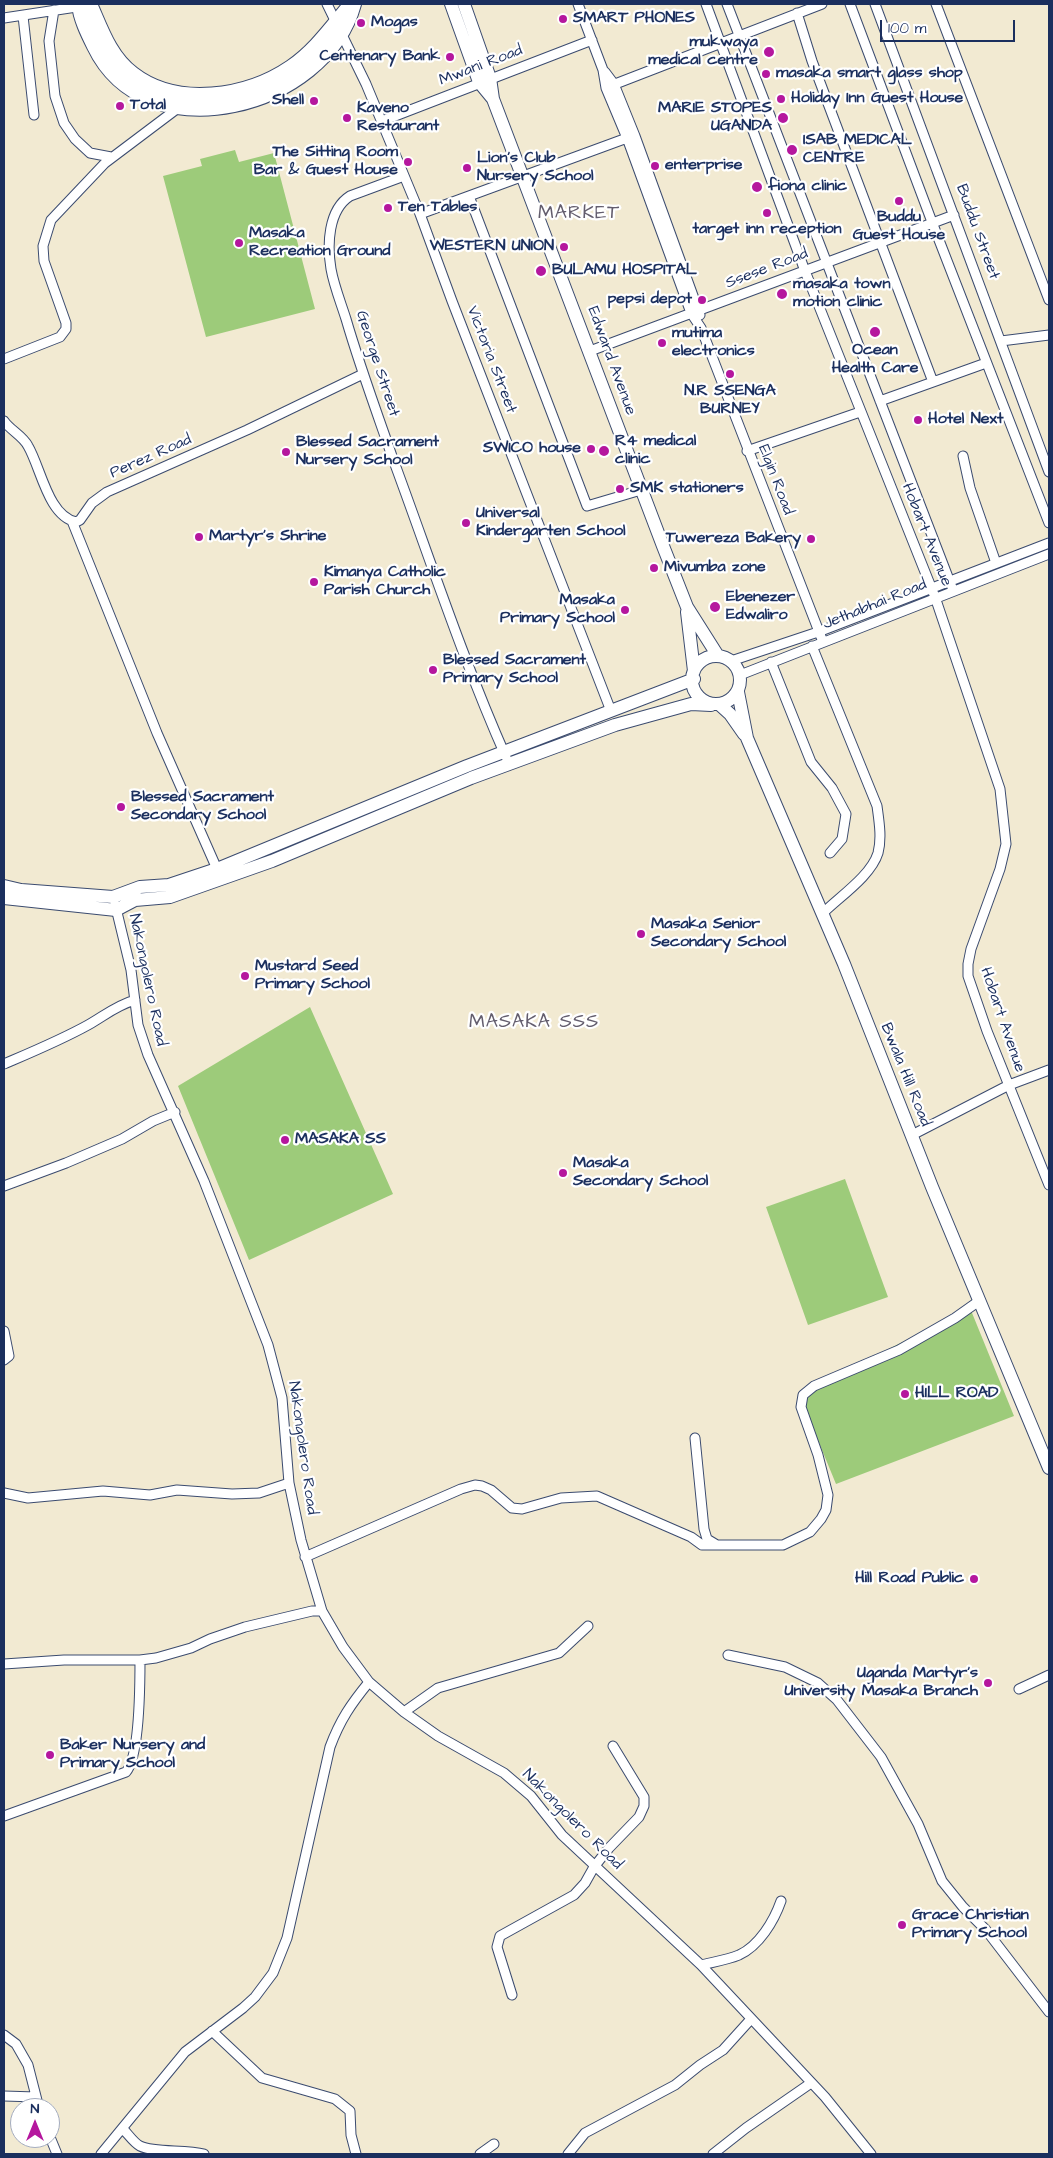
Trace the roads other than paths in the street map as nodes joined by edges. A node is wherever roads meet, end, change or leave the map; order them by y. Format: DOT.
graph roads {
  1 [pos="84,4"];
  2 [pos="327,4"];
  3 [pos="353,4"];
  4 [pos="451,4"];
  5 [pos="464,4"];
  6 [pos="578,4"];
  7 [pos="706,4"];
  8 [pos="727,4"];
  9 [pos="822,4"];
  10 [pos="850,4"];
  11 [pos="875,4"];
  12 [pos="936,4"];
  13 [pos="54,10"];
  14 [pos="797,14"];
  15 [pos="23,16"];
  16 [pos="4,18"];
  17 [pos="336,23"];
  18 [pos="342,36"];
  19 [pos="738,36"];
  20 [pos="592,40"];
  21 [pos="721,42"];
  22 [pos="271,78"];
  23 [pos="485,80"];
  24 [pos="610,86"];
  25 [pos="276,91"];
  26 [pos="180,102"];
  27 [pos="34,115"];
  28 [pos="382,121"];
  29 [pos="627,138"];
  30 [pos="111,157"];
  31 [pos="404,176"];
  32 [pos="524,176"];
  33 [pos="470,196"];
  34 [pos="420,214"];
  35 [pos="954,214"];
  36 [pos="932,222"];
  37 [pos="882,242"];
  38 [pos="826,263"];
  39 [pos="805,271"];
  40 [pos="1049,300"];
  41 [pos="695,311"];
  42 [pos="1049,335"];
  43 [pos="1002,341"];
  44 [pos="590,351"];
  45 [pos="4,359"];
  46 [pos="986,363"];
  47 [pos="362,374"];
  48 [pos="933,382"];
  49 [pos="880,400"];
  50 [pos="860,412"];
  51 [pos="4,421"];
  52 [pos="747,451"];
  53 [pos="963,456"];
  54 [pos="1049,472"];
  55 [pos="641,490"];
  56 [pos="72,521"];
  57 [pos="1049,523"];
  58 [pos="1049,544"];
  59 [pos="1049,554"];
  60 [pos="996,563"];
  61 [pos="949,581"];
  62 [pos="953,590"];
  63 [pos="933,593"];
  64 [pos="687,607"];
  65 [pos="818,632"];
  66 [pos="823,642"];
  67 [pos="812,646"];
  68 [pos="718,656"];
  69 [pos="731,661"];
  70 [pos="771,662"];
  71 [pos="694,675"];
  72 [pos="740,675"];
  73 [pos="738,692"];
  74 [pos="715,705"];
  75 [pos="611,711"];
  76 [pos="747,738"];
  77 [pos="507,758"];
  78 [pos="830,853"];
  79 [pos="217,869"];
  80 [pos="4,886"];
  81 [pos="113,896"];
  82 [pos="4,898"];
  83 [pos="116,910"];
  84 [pos="822,914"];
  85 [pos="135,1000"];
  86 [pos="4,1064"];
  87 [pos="1049,1070"];
  88 [pos="1009,1085"];
  89 [pos="174,1112"];
  90 [pos="912,1135"];
  91 [pos="1049,1185"];
  92 [pos="4,1186"];
  93 [pos="979,1302"];
  94 [pos="4,1332"];
  95 [pos="4,1360"];
  96 [pos="695,1438"];
  97 [pos="1049,1468"];
  98 [pos="289,1483"];
  99 [pos="4,1493"];
  100 [pos="720,1546"];
  101 [pos="305,1557"];
  102 [pos="322,1611"];
  103 [pos="588,1626"];
  104 [pos="728,1654"];
  105 [pos="140,1660"];
  106 [pos="4,1664"];
  107 [pos="1049,1675"];
  108 [pos="369,1682"];
  109 [pos="1019,1689"];
  110 [pos="404,1712"];
  111 [pos="613,1746"];
  112 [pos="4,1816"];
  113 [pos="596,1866"];
  114 [pos="781,1901"];
  115 [pos="701,1966"];
  116 [pos="512,1995"];
  117 [pos="1049,2012"];
  118 [pos="751,2019"];
  119 [pos="212,2031"];
  120 [pos="4,2035"];
  121 [pos="811,2083"];
  122 [pos="4,2096"];
  123 [pos="36,2097"];
  124 [pos="123,2129"];
  125 [pos="494,2144"];
  126 [pos="101,2154"];
  127 [pos="204,2154"];
  128 [pos="356,2154"];
  129 [pos="480,2154"];
  130 [pos="568,2154"];
  131 [pos="713,2154"];
  132 [pos="871,2154"];
  1 -- 13 [label="street"];
  1 -- 26 [label="main road"];
  2 -- 17 [label="street, Victoria Street"];
  3 -- 17 [label="main road"];
  3 -- 18 [label="main road"];
  4 -- 23 [label="street, Edward Avenue"];
  5 -- 23 [label="street, Edward Avenue"];
  6 -- 20 [label="street, Elgin Road"];
  7 -- 21 [label="street, Hobart Avenue"];
  8 -- 19 [label="street, Hobart Avenue"];
  9 -- 14 [label="street"];
  10 -- 36 [label="street"];
  11 -- 35 [label="street, Buddu Street"];
  12 -- 40 [label="street"];
  13 -- 15 [label="street"];
  13 -- 30 [label="street"];
  14 -- 19 [label="street"];
  14 -- 37 [label="street"];
  15 -- 16 [label="street"];
  15 -- 27 [label="street"];
  17 -- 18 [label="street, Victoria Street"];
  17 -- 22 [label="main road"];
  18 -- 25 [label="main road"];
  18 -- 28 [label="street, Victoria Street"];
  19 -- 21 [label="street"];
  19 -- 38 [label="street, Hobart Avenue"];
  20 -- 23 [label="street, Mwani Road"];
  20 -- 24 [label="street, Elgin Road"];
  21 -- 24 [label="street"];
  21 -- 39 [label="street, Hobart Avenue"];
  22 -- 25 [label="main road"];
  22 -- 26 [label="main road"];
  23 -- 28 [label="street, Mwani Road"];
  23 -- 32 [label="street, Edward Avenue"];
  24 -- 29 [label="street, Elgin Road"];
  24 -- 41 [label="street, Elgin Road"];
  25 -- 26 [label="main road"];
  26 -- 30 [label="street"];
  28 -- 31 [label="street, Victoria Street"];
  29 -- 32 [label="street"];
  29 -- 41 [label="street, Elgin Road"];
  30 -- 45 [label="street"];
  31 -- 34 [label="street, Victoria Street"];
  31 -- 47 [label="street, George Street"];
  32 -- 33 [label="street"];
  32 -- 44 [label="street, Edward Avenue"];
  33 -- 34 [label="street"];
  33 -- 55 [label="street"];
  34 -- 75 [label="street, Victoria Street"];
  35 -- 36 [label="street, Ssese Road"];
  35 -- 43 [label="street, Buddu Street"];
  36 -- 37 [label="street, Ssese Road"];
  36 -- 46 [label="street"];
  37 -- 38 [label="street, Ssese Road"];
  37 -- 48 [label="street"];
  38 -- 39 [label="street, Ssese Road"];
  38 -- 49 [label="street, Hobart Avenue"];
  39 -- 41 [label="street, Ssese Road"];
  39 -- 50 [label="street, Hobart Avenue"];
  41 -- 44 [label="street, Ssese Road"];
  41 -- 52 [label="street, Elgin Road"];
  42 -- 43 [label="street"];
  43 -- 54 [label="street, Buddu Street"];
  44 -- 55 [label="street, Edward Avenue"];
  46 -- 48 [label="street"];
  46 -- 57 [label="street"];
  47 -- 56 [label="street, Perez Road"];
  47 -- 77 [label="street, George Street"];
  48 -- 49 [label="street"];
  49 -- 61 [label="street, Hobart Avenue"];
  50 -- 52 [label="street"];
  50 -- 63 [label="street, Hobart Avenue"];
  51 -- 56 [label="street"];
  52 -- 65 [label="street, Elgin Road"];
  53 -- 60 [label="street"];
  55 -- 64 [label="street, Edward Avenue"];
  56 -- 79 [label="street"];
  58 -- 60 [label="street, Jethabhai Road"];
  59 -- 62 [label="street, Jethabhai Road"];
  60 -- 61 [label="street, Jethabhai Road"];
  61 -- 62 [label="street, Hobart Avenue"];
  61 -- 63 [label="street, Jethabhai Road"];
  62 -- 63 [label="street, Jethabhai Road"];
  63 -- 65 [label="street, Jethabhai Road"];
  63 -- 66 [label="street, Jethabhai Road"];
  63 -- 88 [label="street, Hobart Avenue"];
  64 -- 68 [label="street, Edward Avenue"];
  64 -- 71 [label="street"];
  65 -- 66 [label="street, Elgin Road"];
  65 -- 69 [label="street, Jethabhai Road"];
  66 -- 67 [label="street, Jethabhai Road"];
  67 -- 70 [label="street, Jethabhai Road"];
  67 -- 84 [label="street"];
  68 -- 69 [label="street"];
  68 -- 71 [label="street"];
  69 -- 72 [label="street"];
  70 -- 72 [label="street, Jethabhai Road"];
  70 -- 78 [label="street"];
  71 -- 74 [label="street"];
  71 -- 75 [label="street"];
  72 -- 73 [label="street"];
  73 -- 74 [label="street"];
  73 -- 76 [label="street, Bwala Hill Road"];
  74 -- 76 [label="street"];
  74 -- 77 [label="street"];
  75 -- 77 [label="street"];
  76 -- 84 [label="street, Bwala Hill Road"];
  77 -- 79 [label="street"];
  77 -- 83 [label="street"];
  79 -- 81 [label="street"];
  80 -- 81 [label="street"];
  81 -- 83 [label="street, Nakongolero Road"];
  82 -- 83 [label="street"];
  83 -- 85 [label="street, Nakongolero Road"];
  84 -- 90 [label="street, Bwala Hill Road"];
  85 -- 86 [label="street"];
  85 -- 89 [label="street, Nakongolero Road"];
  87 -- 88 [label="street"];
  88 -- 90 [label="street"];
  88 -- 91 [label="street, Hobart Avenue"];
  89 -- 92 [label="street"];
  89 -- 98 [label="street, Nakongolero Road"];
  90 -- 93 [label="street, Bwala Hill Road"];
  93 -- 97 [label="street, Bwala Hill Road"];
  93 -- 100 [label="street"];
  94 -- 95 [label="street"];
  96 -- 100 [label="street"];
  98 -- 99 [label="street"];
  98 -- 101 [label="street, Nakongolero Road"];
  100 -- 101 [label="street"];
  101 -- 102 [label="street, Nakongolero Road"];
  102 -- 105 [label="street"];
  102 -- 108 [label="street, Nakongolero Road"];
  103 -- 110 [label="street"];
  104 -- 117 [label="street"];
  105 -- 106 [label="street"];
  105 -- 112 [label="street"];
  107 -- 109 [label="street"];
  108 -- 110 [label="street, Nakongolero Road"];
  108 -- 119 [label="street"];
  110 -- 113 [label="street, Nakongolero Road"];
  111 -- 113 [label="street"];
  113 -- 115 [label="street, Nakongolero Road"];
  113 -- 116 [label="street"];
  114 -- 115 [label="street"];
  115 -- 118 [label="street, Nakongolero Road"];
  118 -- 121 [label="street, Nakongolero Road"];
  118 -- 130 [label="street"];
  119 -- 124 [label="street"];
  119 -- 128 [label="street"];
  120 -- 123 [label="street"];
  121 -- 131 [label="street"];
  121 -- 132 [label="street, Nakongolero Road"];
  122 -- 123 [label="street"];
  124 -- 126 [label="street"];
  124 -- 127 [label="street"];
  125 -- 129 [label="street"];
}
